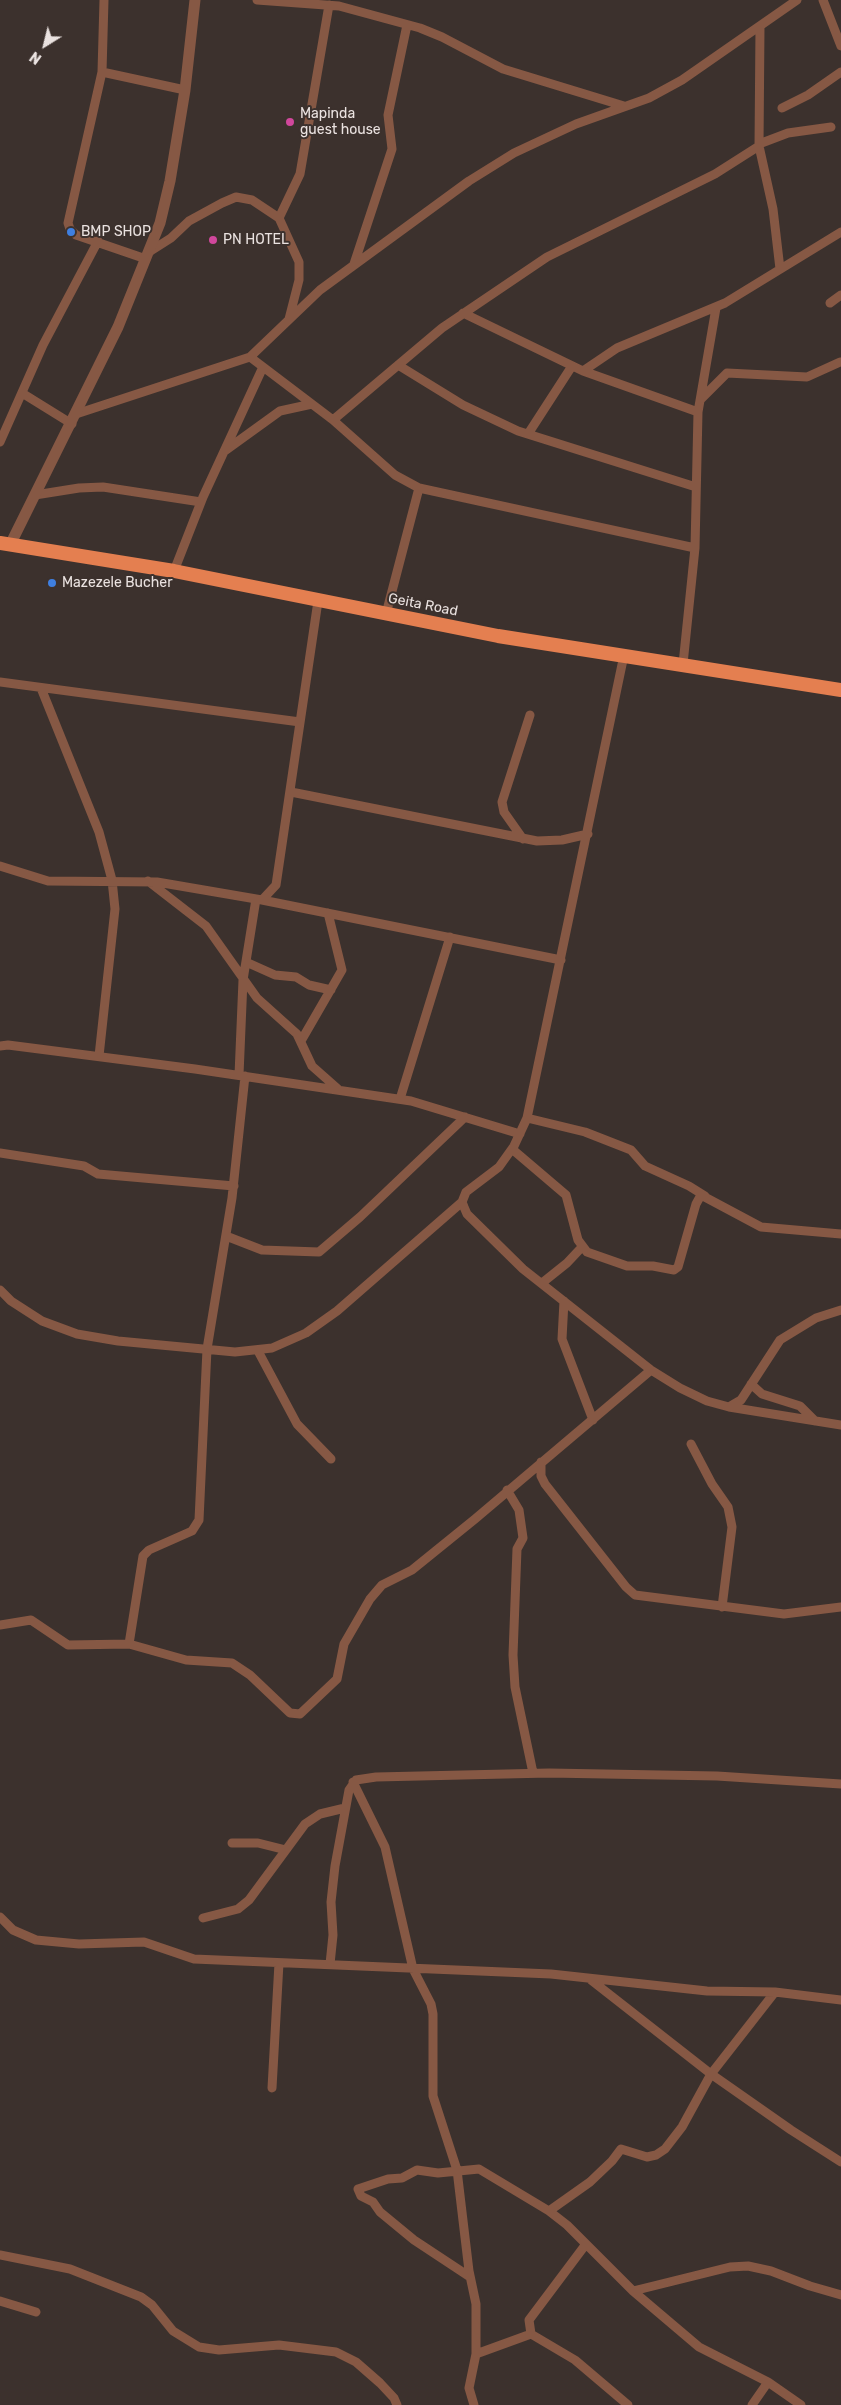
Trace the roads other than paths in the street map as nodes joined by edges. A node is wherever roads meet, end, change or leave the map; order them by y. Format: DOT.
graph roads {
  1 [pos="104,0"];
  2 [pos="195,0"];
  3 [pos="257,0"];
  4 [pos="796,0"];
  5 [pos="823,0"];
  6 [pos="335,4"];
  7 [pos="407,25"];
  8 [pos="760,27"];
  9 [pos="841,46"];
  10 [pos="102,72"];
  11 [pos="841,72"];
  12 [pos="185,90"];
  13 [pos="624,106"];
  14 [pos="782,108"];
  15 [pos="831,127"];
  16 [pos="759,145"];
  17 [pos="279,218"];
  18 [pos="841,232"];
  19 [pos="98,241"];
  20 [pos="148,255"];
  21 [pos="354,264"];
  22 [pos="780,269"];
  23 [pos="841,295"];
  24 [pos="830,303"];
  25 [pos="716,308"];
  26 [pos="463,313"];
  27 [pos="289,319"];
  28 [pos="250,357"];
  29 [pos="840,362"];
  30 [pos="398,365"];
  31 [pos="572,366"];
  32 [pos="263,367"];
  33 [pos="583,371"];
  34 [pos="22,393"];
  35 [pos="700,400"];
  36 [pos="312,404"];
  37 [pos="698,412"];
  38 [pos="74,419"];
  39 [pos="333,420"];
  40 [pos="528,434"];
  41 [pos="0,442"];
  42 [pos="226,450"];
  43 [pos="696,487"];
  44 [pos="419,488"];
  45 [pos="35,495"];
  46 [pos="201,502"];
  47 [pos="5,544"];
  48 [pos="695,548"];
  49 [pos="174,571"];
  50 [pos="318,600"];
  51 [pos="386,614"];
  52 [pos="624,655"];
  53 [pos="683,664"];
  54 [pos="0,682"];
  55 [pos="41,688"];
  56 [pos="841,690"];
  57 [pos="530,715"];
  58 [pos="300,722"];
  59 [pos="291,792"];
  60 [pos="588,834"];
  61 [pos="523,839"];
  62 [pos="0,866"];
  63 [pos="112,880"];
  64 [pos="147,881"];
  65 [pos="260,899"];
  66 [pos="328,913"];
  67 [pos="450,937"];
  68 [pos="561,960"];
  69 [pos="246,962"];
  70 [pos="244,980"];
  71 [pos="331,990"];
  72 [pos="300,1041"];
  73 [pos="0,1046"];
  74 [pos="99,1056"];
  75 [pos="242,1075"];
  76 [pos="338,1090"];
  77 [pos="400,1099"];
  78 [pos="465,1117"];
  79 [pos="527,1118"];
  80 [pos="520,1134"];
  81 [pos="512,1150"];
  82 [pos="0,1153"];
  83 [pos="234,1186"];
  84 [pos="705,1196"];
  85 [pos="462,1202"];
  86 [pos="841,1234"];
  87 [pos="226,1236"];
  88 [pos="582,1247"];
  89 [pos="542,1283"];
  90 [pos="0,1290"];
  91 [pos="564,1301"];
  92 [pos="841,1310"];
  93 [pos="207,1349"];
  94 [pos="258,1351"];
  95 [pos="651,1370"];
  96 [pos="751,1384"];
  97 [pos="728,1407"];
  98 [pos="593,1420"];
  99 [pos="815,1421"];
  100 [pos="841,1425"];
  101 [pos="692,1444"];
  102 [pos="330,1459"];
  103 [pos="541,1462"];
  104 [pos="507,1490"];
  105 [pos="722,1607"];
  106 [pos="841,1607"];
  107 [pos="0,1625"];
  108 [pos="130,1644"];
  109 [pos="533,1773"];
  110 [pos="353,1782"];
  111 [pos="841,1784"];
  112 [pos="346,1808"];
  113 [pos="232,1843"];
  114 [pos="286,1850"];
  115 [pos="0,1917"];
  116 [pos="203,1918"];
  117 [pos="278,1963"];
  118 [pos="330,1964"];
  119 [pos="413,1969"];
  120 [pos="590,1979"];
  121 [pos="775,1992"];
  122 [pos="841,2000"];
  123 [pos="711,2074"];
  124 [pos="272,2088"];
  125 [pos="841,2162"];
  126 [pos="457,2170"];
  127 [pos="549,2211"];
  128 [pos="586,2244"];
  129 [pos="0,2255"];
  130 [pos="470,2276"];
  131 [pos="633,2291"];
  132 [pos="841,2295"];
  133 [pos="0,2301"];
  134 [pos="36,2312"];
  135 [pos="530,2334"];
  136 [pos="476,2354"];
  137 [pos="768,2382"];
  138 [pos="397,2405"];
  139 [pos="474,2405"];
  140 [pos="628,2405"];
  141 [pos="752,2405"];
  142 [pos="801,2405"];
  1 -- 10 [label="street"];
  2 -- 12 [label="street"];
  3 -- 6 [label="street"];
  4 -- 8 [label="street"];
  5 -- 9 [label="street"];
  6 -- 7 [label="street"];
  6 -- 17 [label="street"];
  7 -- 13 [label="street"];
  7 -- 21 [label="street"];
  8 -- 13 [label="street"];
  8 -- 16 [label="street"];
  10 -- 12 [label="street"];
  10 -- 19 [label="street"];
  11 -- 14 [label="street"];
  12 -- 20 [label="street"];
  13 -- 21 [label="street"];
  15 -- 16 [label="street"];
  16 -- 22 [label="street"];
  16 -- 26 [label="street"];
  17 -- 20 [label="street"];
  17 -- 27 [label="street"];
  18 -- 22 [label="street"];
  19 -- 20 [label="street"];
  19 -- 34 [label="street"];
  20 -- 38 [label="street"];
  21 -- 27 [label="street"];
  22 -- 25 [label="street"];
  23 -- 24 [label="street"];
  25 -- 33 [label="street"];
  25 -- 35 [label="street"];
  26 -- 30 [label="street"];
  26 -- 31 [label="street"];
  27 -- 28 [label="street"];
  28 -- 32 [label="street"];
  28 -- 38 [label="street"];
  29 -- 35 [label="street"];
  30 -- 39 [label="street"];
  30 -- 40 [label="street"];
  31 -- 33 [label="street"];
  31 -- 40 [label="street"];
  32 -- 36 [label="street"];
  32 -- 42 [label="street"];
  33 -- 37 [label="street"];
  34 -- 38 [label="street"];
  34 -- 41 [label="street"];
  35 -- 37 [label="street"];
  36 -- 39 [label="street"];
  36 -- 42 [label="street"];
  37 -- 43 [label="street"];
  38 -- 45 [label="street"];
  39 -- 44 [label="street"];
  40 -- 43 [label="street"];
  42 -- 46 [label="street"];
  43 -- 48 [label="street"];
  44 -- 48 [label="street"];
  44 -- 51 [label="street"];
  45 -- 46 [label="street"];
  45 -- 47 [label="street"];
  46 -- 49 [label="street"];
  47 -- 49 [label="highway, Geita Road"];
  48 -- 53 [label="street"];
  49 -- 50 [label="highway, Geita Road"];
  50 -- 51 [label="highway, Geita Road"];
  50 -- 58 [label="street"];
  51 -- 52 [label="highway, Geita Road"];
  52 -- 53 [label="highway, Geita Road"];
  52 -- 60 [label="street"];
  53 -- 56 [label="highway, Geita Road"];
  54 -- 55 [label="street"];
  55 -- 58 [label="street"];
  55 -- 63 [label="street"];
  57 -- 61 [label="street"];
  58 -- 59 [label="street"];
  59 -- 61 [label="street"];
  59 -- 65 [label="street"];
  60 -- 61 [label="street"];
  60 -- 68 [label="street"];
  62 -- 63 [label="street"];
  63 -- 64 [label="street"];
  63 -- 74 [label="street"];
  64 -- 65 [label="street"];
  64 -- 70 [label="street"];
  65 -- 66 [label="street"];
  65 -- 69 [label="street"];
  66 -- 67 [label="street"];
  66 -- 71 [label="street"];
  67 -- 68 [label="street"];
  67 -- 77 [label="street"];
  68 -- 79 [label="street"];
  69 -- 70 [label="street"];
  69 -- 71 [label="street"];
  70 -- 72 [label="street"];
  70 -- 75 [label="street"];
  71 -- 72 [label="street"];
  72 -- 76 [label="street"];
  73 -- 74 [label="street"];
  74 -- 75 [label="street"];
  75 -- 76 [label="street"];
  75 -- 83 [label="street"];
  76 -- 77 [label="street"];
  77 -- 78 [label="street"];
  78 -- 80 [label="street"];
  78 -- 87 [label="street"];
  79 -- 80 [label="street"];
  79 -- 84 [label="street"];
  80 -- 81 [label="street"];
  81 -- 85 [label="street"];
  81 -- 88 [label="street"];
  82 -- 83 [label="street"];
  83 -- 87 [label="street"];
  84 -- 86 [label="street"];
  84 -- 88 [label="street"];
  85 -- 89 [label="street"];
  85 -- 94 [label="street"];
  87 -- 93 [label="street"];
  88 -- 89 [label="street"];
  89 -- 91 [label="street"];
  90 -- 93 [label="street"];
  91 -- 95 [label="street"];
  91 -- 98 [label="street"];
  92 -- 96 [label="street"];
  93 -- 94 [label="street"];
  93 -- 108 [label="street"];
  94 -- 102 [label="street"];
  95 -- 97 [label="street"];
  95 -- 98 [label="street"];
  96 -- 97 [label="street"];
  96 -- 99 [label="street"];
  97 -- 99 [label="street"];
  98 -- 103 [label="street"];
  99 -- 100 [label="street"];
  101 -- 105 [label="street"];
  103 -- 104 [label="street"];
  103 -- 105 [label="street"];
  104 -- 108 [label="street"];
  104 -- 109 [label="street"];
  105 -- 106 [label="street"];
  107 -- 108 [label="street"];
  109 -- 110 [label="street"];
  109 -- 111 [label="street"];
  110 -- 112 [label="street"];
  110 -- 119 [label="street"];
  112 -- 114 [label="street"];
  112 -- 118 [label="street"];
  113 -- 114 [label="street"];
  114 -- 116 [label="street"];
  115 -- 117 [label="street"];
  117 -- 118 [label="street"];
  117 -- 124 [label="street"];
  118 -- 119 [label="street"];
  119 -- 120 [label="street"];
  119 -- 126 [label="street"];
  120 -- 121 [label="street"];
  120 -- 123 [label="street"];
  121 -- 122 [label="street"];
  121 -- 123 [label="street"];
  123 -- 125 [label="street"];
  123 -- 127 [label="street"];
  126 -- 127 [label="street"];
  126 -- 130 [label="street"];
  126 -- 130 [label="street"];
  127 -- 128 [label="street"];
  128 -- 131 [label="street"];
  128 -- 135 [label="street"];
  129 -- 138 [label="street"];
  130 -- 136 [label="street"];
  131 -- 132 [label="street"];
  131 -- 137 [label="street"];
  133 -- 134 [label="street"];
  135 -- 136 [label="street"];
  135 -- 140 [label="street"];
  136 -- 139 [label="street"];
  137 -- 141 [label="street"];
  137 -- 142 [label="street"];
}
